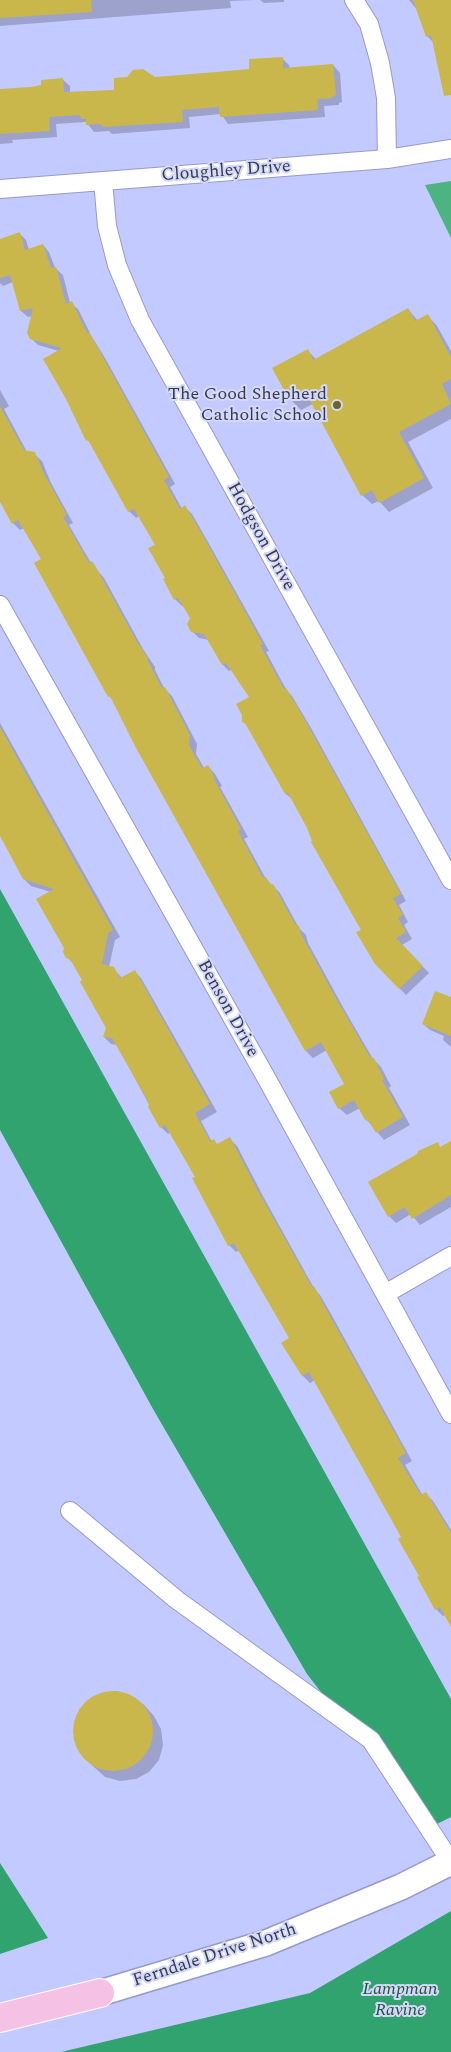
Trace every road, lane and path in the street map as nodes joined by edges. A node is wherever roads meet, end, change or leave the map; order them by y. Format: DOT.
graph roads {
  1 [pos="354,0"];
  2 [pos="451,149"];
  3 [pos="387,159"];
  4 [pos="103,181"];
  5 [pos="0,189"];
  6 [pos="0,606"];
  7 [pos="451,880"];
  8 [pos="451,1256"];
  9 [pos="385,1294"];
  10 [pos="451,1414"];
  11 [pos="70,1512"];
  12 [pos="451,1862"];
  13 [pos="100,1994"];
  14 [pos="0,2018"];
  1 -- 3 [label="street"];
  2 -- 3 [label="street, Cloughley Drive"];
  3 -- 4 [label="street, Cloughley Drive"];
  4 -- 5 [label="street, Cloughley Drive"];
  4 -- 7 [label="street, Hodgson Drive"];
  6 -- 9 [label="street, Benson Drive"];
  8 -- 9 [label="street"];
  9 -- 10 [label="street, Benson Drive"];
  11 -- 12 [label="street"];
  12 -- 13 [label="main road, Ferndale Drive North"];
  13 -- 14 [label="main road, Ferndale Drive North"];
}
